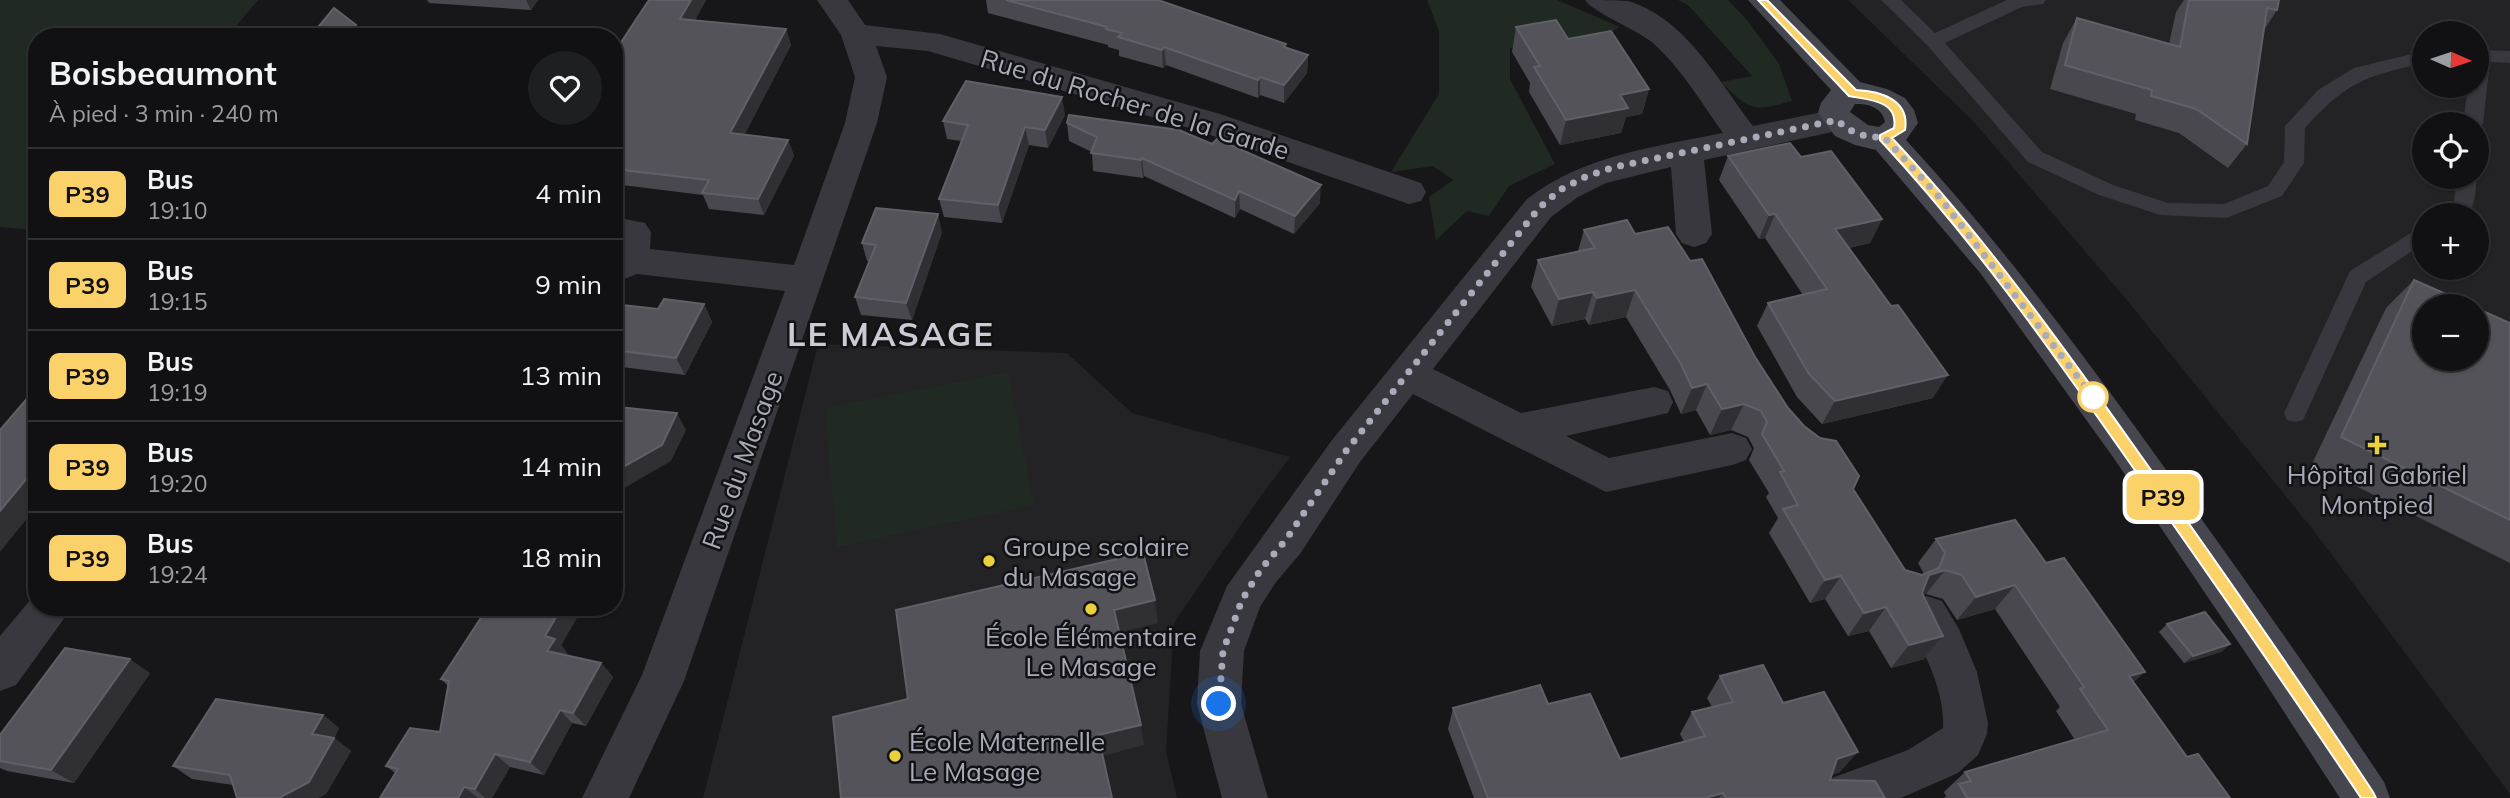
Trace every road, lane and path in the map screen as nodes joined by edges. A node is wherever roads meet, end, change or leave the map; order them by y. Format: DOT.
graph roads {
  1 [pos="832,0"];
  2 [pos="1600,0"];
  3 [pos="1763,0"];
  4 [pos="1890,0"];
  5 [pos="2037,0"];
  6 [pos="856,34"];
  7 [pos="1933,41"];
  8 [pos="2489,56"];
  9 [pos="2510,57"];
  10 [pos="2412,60"];
  11 [pos="1845,107"];
  12 [pos="1745,139"];
  13 [pos="1687,152"];
  14 [pos="1409,192"];
  15 [pos="623,231"];
  16 [pos="1694,234"];
  17 [pos="2412,240"];
  18 [pos="623,265"];
  19 [pos="807,280"];
  20 [pos="1407,373"];
  21 [pos="1654,402"];
  22 [pos="2295,413"];
  23 [pos="1518,430"];
  24 [pos="1732,449"];
  25 [pos="1927,615"];
  26 [pos="41,616"];
  27 [pos="0,671"];
  28 [pos="605,798"];
  29 [pos="1245,798"];
  30 [pos="1838,798"];
  31 [pos="2367,798"];
  1 -- 6 [label="street, Rue du Masage"];
  2 -- 12 [label="street"];
  3 -- 11 [label="main road"];
  4 -- 7 [label="lane"];
  5 -- 7 [label="lane"];
  6 -- 14 [label="street, Rue du Rocher de la Garde"];
  6 -- 19 [label="street, Rue du Masage"];
  7 -- 10 [label="lane"];
  8 -- 9 [label="lane"];
  11 -- 12 [label="street"];
  11 -- 31 [label="main road"];
  12 -- 13 [label="street"];
  13 -- 16 [label="street"];
  13 -- 20 [label="street"];
  15 -- 18 [label="street"];
  17 -- 22 [label="lane"];
  18 -- 19 [label="street"];
  19 -- 28 [label="street, Rue du Masage"];
  20 -- 23 [label="street"];
  20 -- 29 [label="street"];
  21 -- 23 [label="street"];
  23 -- 24 [label="street"];
  25 -- 30 [label="street"];
  26 -- 27 [label="street"];
}
